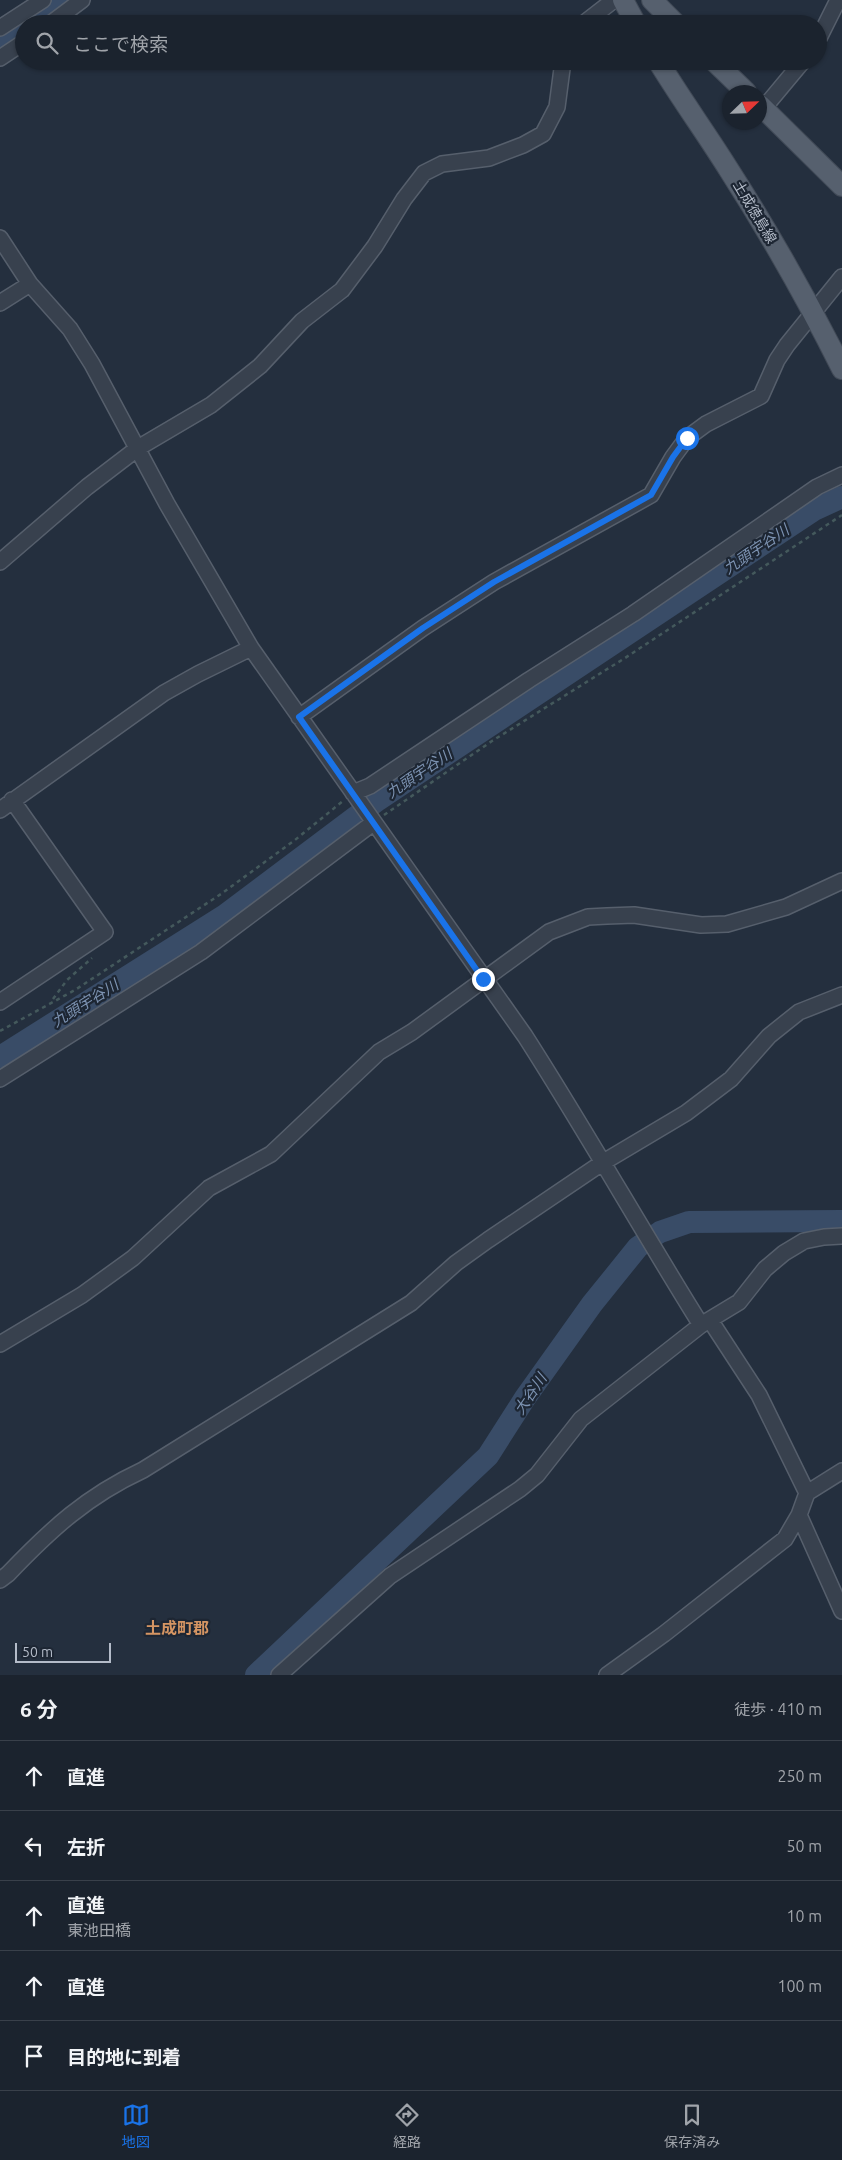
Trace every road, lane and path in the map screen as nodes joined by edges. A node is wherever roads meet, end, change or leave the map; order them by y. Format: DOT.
graph roads {
  1 [pos="43,0"];
  2 [pos="82,0"];
  3 [pos="614,0"];
  4 [pos="623,0"];
  5 [pos="838,0"];
  6 [pos="658,2"];
  7 [pos="20,15"];
  8 [pos="62,15"];
  9 [pos="595,15"];
  10 [pos="631,15"];
  11 [pos="669,15"];
  12 [pos="15,18"];
  13 [pos="827,22"];
  14 [pos="0,28"];
  15 [pos="15,48"];
  16 [pos="0,58"];
  17 [pos="562,70"];
  18 [pos="664,70"];
  19 [pos="723,70"];
  20 [pos="795,70"];
  21 [pos="739,85"];
  22 [pos="767,100"];
  23 [pos="767,113"];
  24 [pos="842,186"];
  25 [pos="0,238"];
  26 [pos="842,277"];
  27 [pos="30,284"];
  28 [pos="0,303"];
  29 [pos="814,312"];
  30 [pos="842,369"];
  31 [pos="138,448"];
  32 [pos="842,475"];
  33 [pos="842,515"];
  34 [pos="0,562"];
  35 [pos="251,648"];
  36 [pos="299,717"];
  37 [pos="354,795"];
  38 [pos="12,800"];
  39 [pos="0,810"];
  40 [pos="372,822"];
  41 [pos="842,881"];
  42 [pos="95,954"];
  43 [pos="483,979"];
  44 [pos="842,995"];
  45 [pos="53,1000"];
  46 [pos="0,1002"];
  47 [pos="0,1031"];
  48 [pos="0,1079"];
  49 [pos="602,1164"];
  50 [pos="842,1236"];
  51 [pos="706,1322"];
  52 [pos="0,1344"];
  53 [pos="842,1471"];
  54 [pos="807,1493"];
  55 [pos="799,1515"];
  56 [pos="0,1580"];
  57 [pos="842,1611"];
  58 [pos="279,1675"];
  59 [pos="607,1675"];
  1 -- 7 [label="street"];
  2 -- 8 [label="street"];
  3 -- 9 [label="street"];
  4 -- 10 [label="main road"];
  5 -- 13 [label="street"];
  6 -- 11 [label="main road"];
  12 -- 14 [label="street"];
  15 -- 16 [label="street"];
  17 -- 31 [label="street"];
  18 -- 29 [label="main road, 土成徳島線"];
  19 -- 21 [label="main road"];
  20 -- 22 [label="street"];
  23 -- 24 [label="main road"];
  25 -- 27 [label="street"];
  26 -- 29 [label="street"];
  27 -- 28 [label="street"];
  27 -- 31 [label="street"];
  29 -- 30 [label="main road, 土成徳島線"];
  29 -- 36 [label="street"];
  31 -- 34 [label="street"];
  31 -- 35 [label="street"];
  32 -- 37 [label="street"];
  33 -- 40 [label="path"];
  35 -- 36 [label="street"];
  35 -- 38 [label="street"];
  36 -- 37 [label="street"];
  37 -- 40 [label="street"];
  37 -- 45 [label="path"];
  38 -- 39 [label="street"];
  38 -- 46 [label="street"];
  40 -- 43 [label="street"];
  40 -- 48 [label="street"];
  41 -- 43 [label="street"];
  42 -- 45 [label="path"];
  43 -- 49 [label="street"];
  43 -- 52 [label="street"];
  44 -- 49 [label="street"];
  45 -- 47 [label="path"];
  49 -- 51 [label="street"];
  49 -- 56 [label="street"];
  50 -- 51 [label="street"];
  51 -- 54 [label="street"];
  51 -- 58 [label="street"];
  53 -- 54 [label="street"];
  54 -- 55 [label="street"];
  55 -- 57 [label="street"];
  55 -- 59 [label="street"];
}
